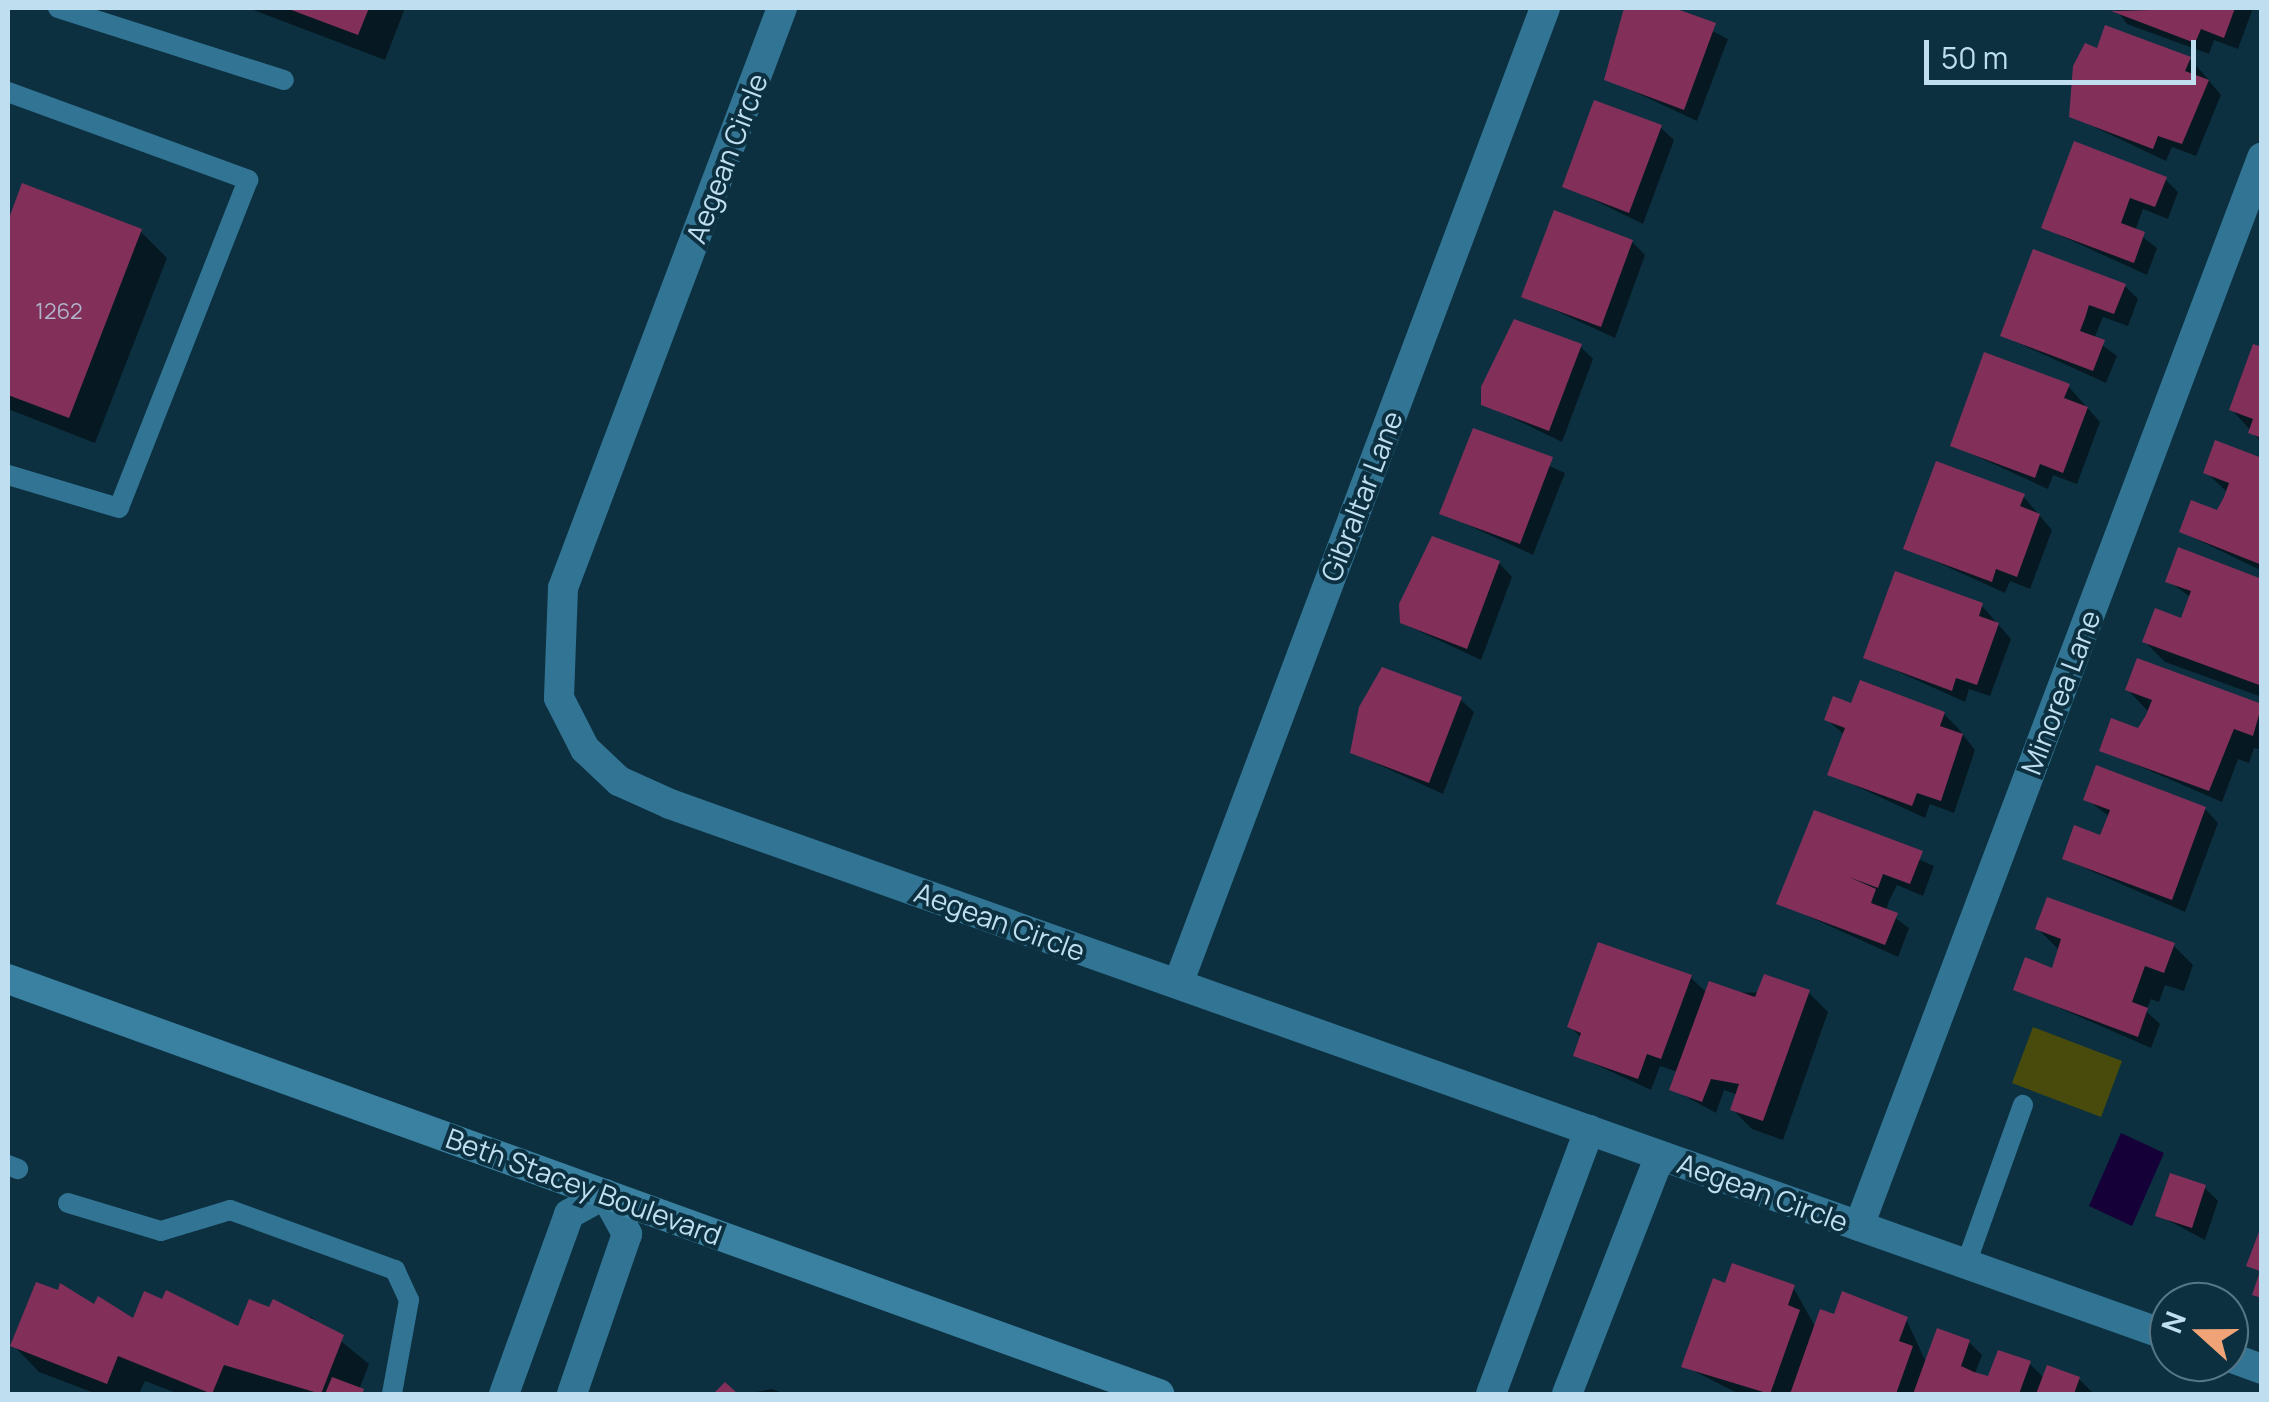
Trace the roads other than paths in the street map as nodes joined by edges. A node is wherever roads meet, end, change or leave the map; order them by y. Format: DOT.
graph roads {
  1 [pos="58,8"];
  2 [pos="782,8"];
  3 [pos="1545,8"];
  4 [pos="284,80"];
  5 [pos="8,92"];
  6 [pos="2262,158"];
  7 [pos="8,475"];
  8 [pos="8,979"];
  9 [pos="1178,984"];
  10 [pos="2023,1105"];
  11 [pos="1589,1130"];
  12 [pos="1660,1155"];
  13 [pos="605,1194"];
  14 [pos="68,1203"];
  15 [pos="1860,1226"];
  16 [pos="1966,1264"];
  17 [pos="2149,1329"];
  18 [pos="392,1394"];
  19 [pos="504,1394"];
  20 [pos="572,1394"];
  21 [pos="1159,1394"];
  22 [pos="1492,1394"];
  23 [pos="1566,1394"];
  1 -- 4 [label="lane"];
  2 -- 9 [label="street, Aegean Circle"];
  3 -- 9 [label="street, Gibraltar Lane"];
  5 -- 7 [label="lane"];
  6 -- 15 [label="street, Minorea Lane"];
  8 -- 13 [label="street, Beth Stacey Boulevard"];
  9 -- 11 [label="street, Aegean Circle"];
  10 -- 16 [label="lane"];
  11 -- 12 [label="street, Aegean Circle"];
  11 -- 22 [label="street"];
  12 -- 15 [label="street, Aegean Circle"];
  12 -- 23 [label="street"];
  13 -- 19 [label="street"];
  13 -- 20 [label="street"];
  13 -- 21 [label="street, Beth Stacey Boulevard"];
  14 -- 18 [label="lane"];
  15 -- 16 [label="street, Aegean Circle"];
  16 -- 17 [label="street, Aegean Circle"];
}
